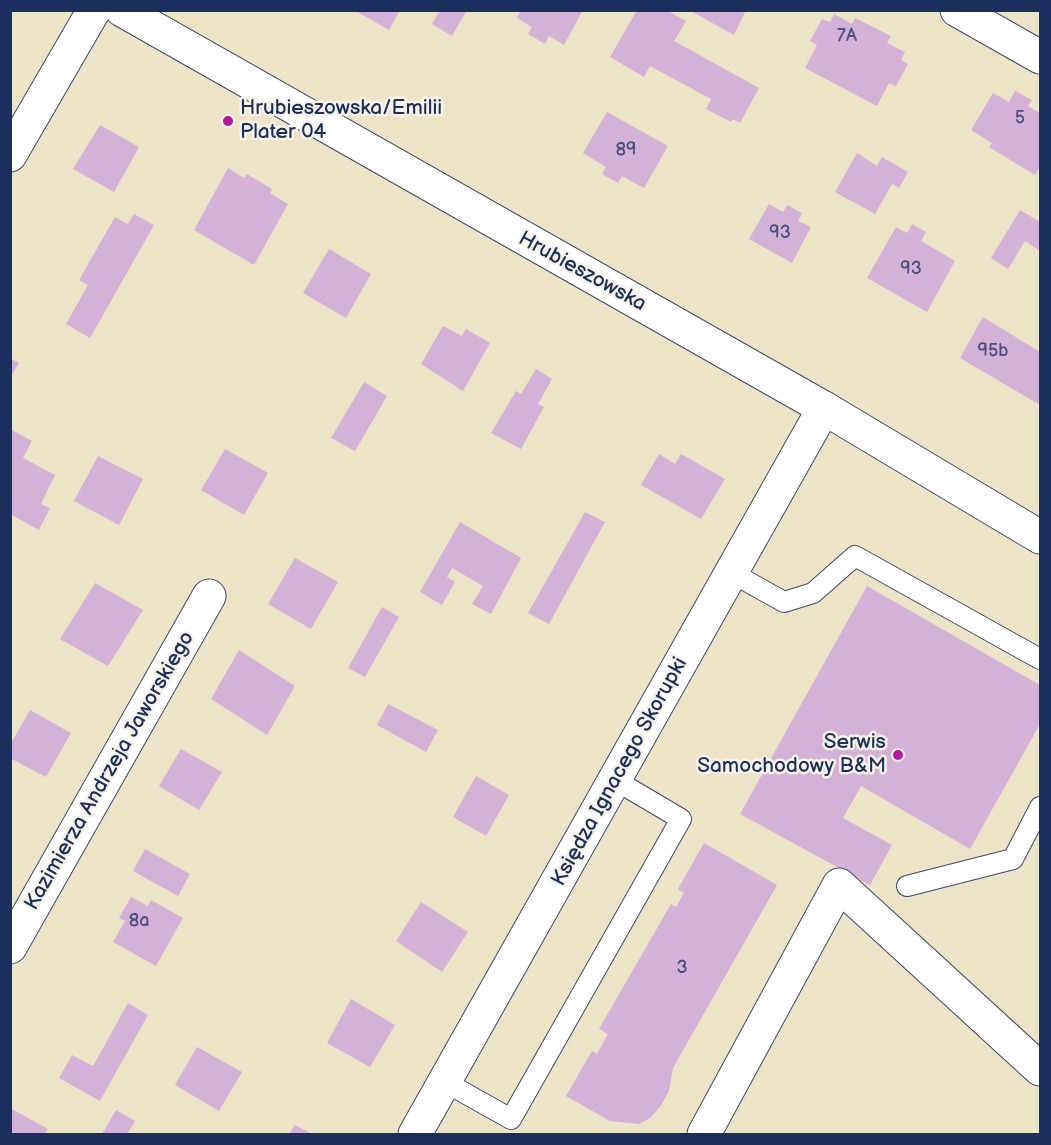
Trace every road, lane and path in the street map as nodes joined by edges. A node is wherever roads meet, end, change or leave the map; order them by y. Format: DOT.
graph roads {
  1 [pos="94,10"];
  2 [pos="122,10"];
  3 [pos="957,10"];
  4 [pos="1041,57"];
  5 [pos="10,156"];
  6 [pos="824,408"];
  7 [pos="1041,537"];
  8 [pos="732,573"];
  9 [pos="209,596"];
  10 [pos="1041,659"];
  11 [pos="615,780"];
  12 [pos="1041,807"];
  13 [pos="907,886"];
  14 [pos="10,947"];
  15 [pos="1041,1070"];
  16 [pos="445,1082"];
  17 [pos="506,1127"];
  18 [pos="415,1134"];
  19 [pos="705,1134"];
  1 -- 5 [label="street"];
  2 -- 6 [label="street, Hrubieszowska"];
  3 -- 4 [label="street"];
  6 -- 7 [label="street, Hrubieszowska"];
  6 -- 8 [label="street, Księdza Ignacego Skorupki"];
  8 -- 10 [label="lane"];
  8 -- 11 [label="street, Księdza Ignacego Skorupki"];
  9 -- 14 [label="street, Kazimierza Andrzeja Jaworskiego"];
  11 -- 16 [label="street, Księdza Ignacego Skorupki"];
  11 -- 17 [label="lane"];
  12 -- 13 [label="lane"];
  15 -- 19 [label="street"];
  16 -- 17 [label="lane"];
  16 -- 18 [label="street, Księdza Ignacego Skorupki"];
}
